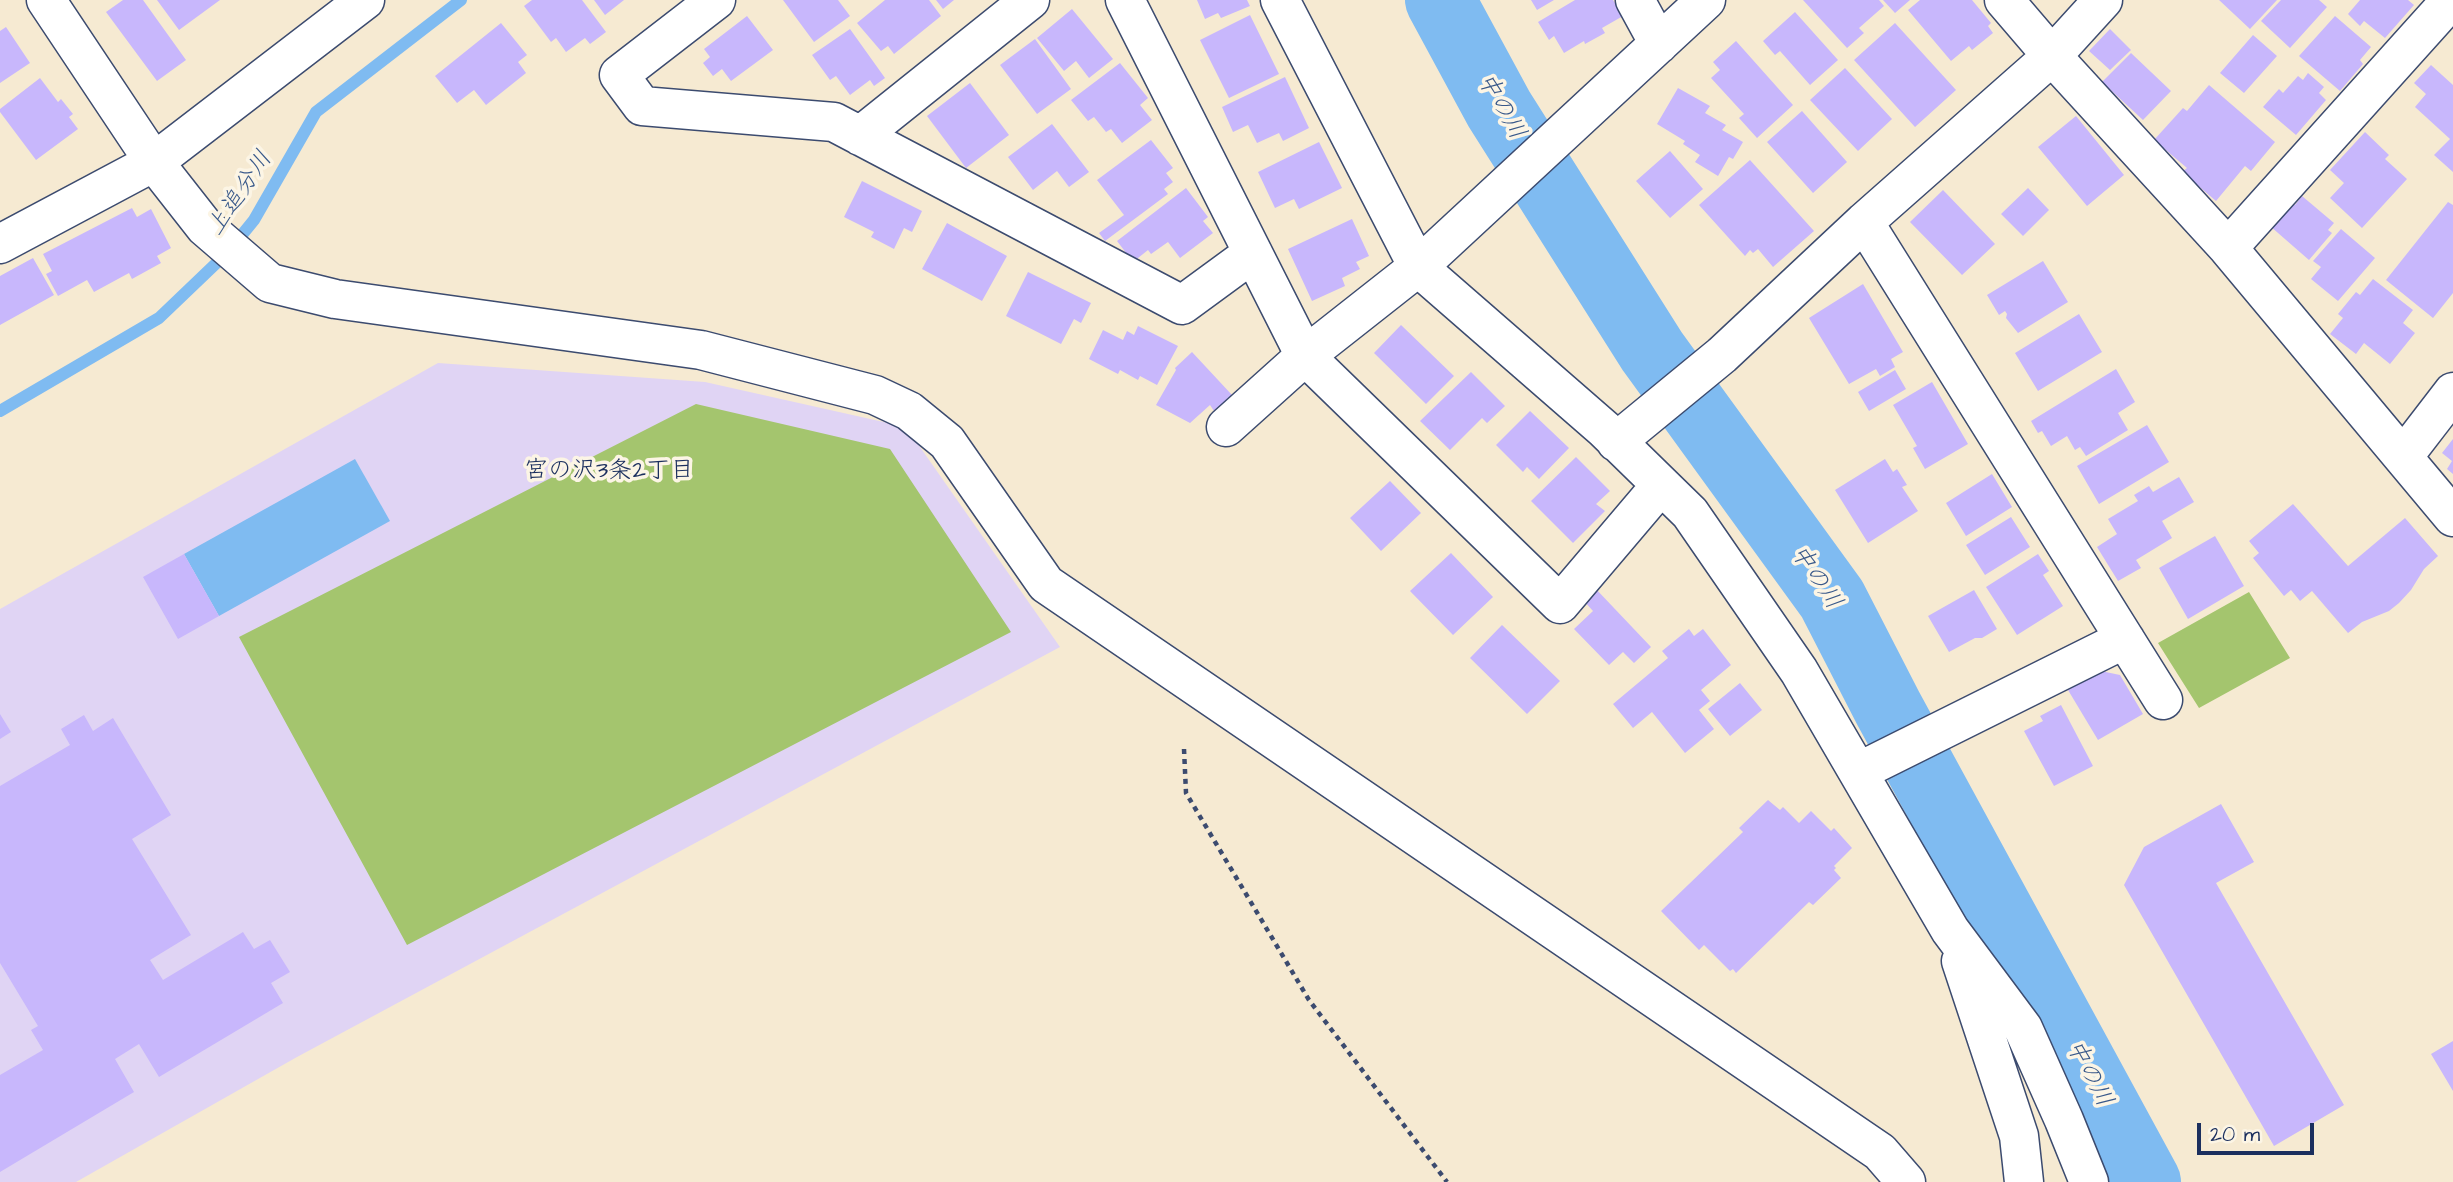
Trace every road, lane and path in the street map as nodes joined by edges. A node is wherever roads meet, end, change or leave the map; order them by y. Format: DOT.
graph roads {
  1 [pos="46,0"];
  2 [pos="365,0"];
  3 [pos="716,0"];
  4 [pos="1030,0"];
  5 [pos="1125,0"];
  6 [pos="1280,0"];
  7 [pos="1635,0"];
  8 [pos="1706,0"];
  9 [pos="2004,0"];
  10 [pos="2103,0"];
  11 [pos="2451,0"];
  12 [pos="1659,44"];
  13 [pos="2052,56"];
  14 [pos="860,136"];
  15 [pos="154,162"];
  16 [pos="1864,222"];
  17 [pos="0,244"];
  18 [pos="2228,248"];
  19 [pos="1253,253"];
  20 [pos="1418,267"];
  21 [pos="1305,356"];
  22 [pos="2453,392"];
  23 [pos="1226,427"];
  24 [pos="1616,442"];
  25 [pos="2403,457"];
  26 [pos="1661,485"];
  27 [pos="2453,517"];
  28 [pos="2125,639"];
  29 [pos="2163,700"];
  30 [pos="1184,749"];
  31 [pos="1873,764"];
  32 [pos="1950,930"];
  33 [pos="1447,1182"];
  34 [pos="1906,1182"];
  35 [pos="2024,1182"];
  36 [pos="2088,1182"];
  1 -- 15 [label="street"];
  2 -- 15 [label="street"];
  3 -- 14 [label="street"];
  4 -- 14 [label="street"];
  5 -- 19 [label="street"];
  6 -- 20 [label="street"];
  7 -- 12 [label="street"];
  8 -- 12 [label="street"];
  9 -- 13 [label="street"];
  10 -- 13 [label="street"];
  11 -- 18 [label="street"];
  12 -- 20 [label="street"];
  13 -- 16 [label="street"];
  13 -- 18 [label="street"];
  14 -- 19 [label="street"];
  15 -- 17 [label="street"];
  15 -- 34 [label="street"];
  16 -- 24 [label="street"];
  16 -- 28 [label="street"];
  18 -- 25 [label="street"];
  19 -- 21 [label="street"];
  20 -- 21 [label="street"];
  20 -- 24 [label="street"];
  21 -- 23 [label="street"];
  21 -- 26 [label="street"];
  22 -- 25 [label="street"];
  24 -- 26 [label="street"];
  25 -- 27 [label="street"];
  26 -- 31 [label="street"];
  28 -- 29 [label="street"];
  28 -- 31 [label="street"];
  30 -- 33 [label="path"];
  31 -- 32 [label="street"];
  32 -- 35 [label="street"];
  32 -- 36 [label="street"];
}
